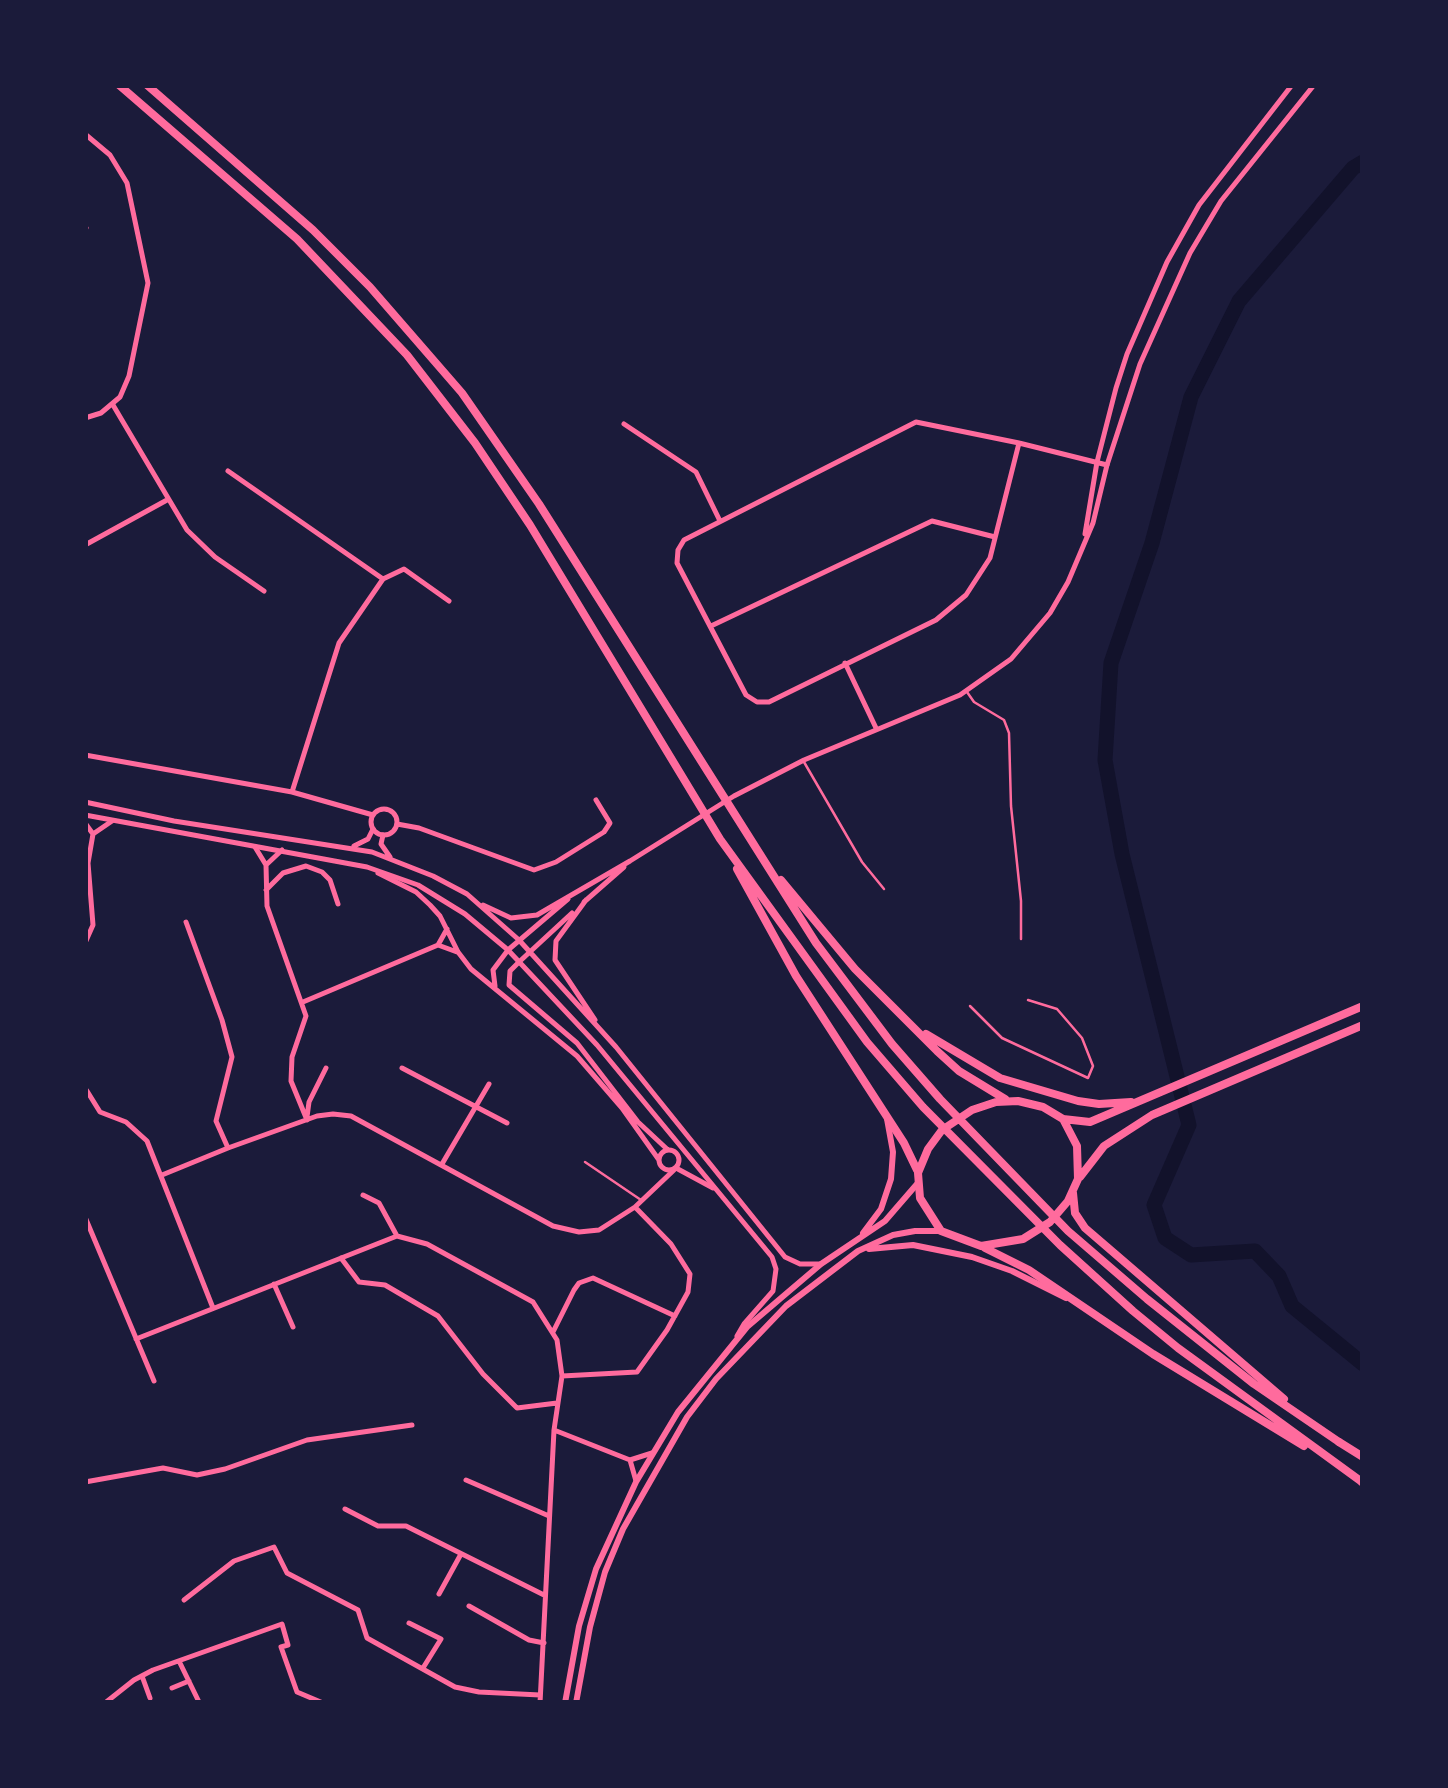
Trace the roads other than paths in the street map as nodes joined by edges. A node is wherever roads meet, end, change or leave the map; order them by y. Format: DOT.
graph roads {
  1 [pos="119,85"];
  2 [pos="147,85"];
  3 [pos="1292,85"];
  4 [pos="1314,85"];
  5 [pos="85,134"];
  6 [pos="113,405"];
  7 [pos="85,418"];
  8 [pos="624,424"];
  9 [pos="1019,443"];
  10 [pos="1098,462"];
  11 [pos="1108,465"];
  12 [pos="228,471"];
  13 [pos="167,500"];
  14 [pos="720,521"];
  15 [pos="995,537"];
  16 [pos="1085,537"];
  17 [pos="85,544"];
  18 [pos="384,579"];
  19 [pos="264,591"];
  20 [pos="449,601"];
  21 [pos="711,626"];
  22 [pos="845,663"];
  23 [pos="967,692"];
  24 [pos="876,728"];
  25 [pos="85,755"];
  26 [pos="804,760"];
  27 [pos="292,792"];
  28 [pos="596,800"];
  29 [pos="85,802"];
  30 [pos="85,815"];
  31 [pos="373,815"];
  32 [pos="112,821"];
  33 [pos="85,823"];
  34 [pos="397,824"];
  35 [pos="373,830"];
  36 [pos="93,834"];
  37 [pos="382,835"];
  38 [pos="747,837"];
  39 [pos="720,839"];
  40 [pos="255,847"];
  41 [pos="346,848"];
  42 [pos="282,850"];
  43 [pos="392,859"];
  44 [pos="630,861"];
  45 [pos="266,865"];
  46 [pos="366,867"];
  47 [pos="884,889"];
  48 [pos="266,890"];
  49 [pos="578,891"];
  50 [pos="586,900"];
  51 [pos="338,904"];
  52 [pos="483,905"];
  53 [pos="186,922"];
  54 [pos="85,924"];
  55 [pos="93,925"];
  56 [pos="447,929"];
  57 [pos="1021,938"];
  58 [pos="518,940"];
  59 [pos="85,943"];
  60 [pos="438,945"];
  61 [pos="508,950"];
  62 [pos="458,952"];
  63 [pos="530,952"];
  64 [pos="519,962"];
  65 [pos="497,991"];
  66 [pos="1028,1000"];
  67 [pos="303,1002"];
  68 [pos="970,1006"];
  69 [pos="1363,1006"];
  70 [pos="904,1017"];
  71 [pos="1363,1026"];
  72 [pos="601,1030"];
  73 [pos="326,1068"];
  74 [pos="402,1068"];
  75 [pos="489,1084"];
  76 [pos="88,1091"];
  77 [pos="1146,1099"];
  78 [pos="1010,1101"];
  79 [pos="477,1106"];
  80 [pos="887,1118"];
  81 [pos="1063,1119"];
  82 [pos="307,1120"];
  83 [pos="507,1123"];
  84 [pos="228,1148"];
  85 [pos="668,1150"];
  86 [pos="585,1162"];
  87 [pos="660,1162"];
  88 [pos="442,1164"];
  89 [pos="675,1169"];
  90 [pos="918,1173"];
  91 [pos="162,1174"];
  92 [pos="1078,1179"];
  93 [pos="659,1181"];
  94 [pos="918,1184"];
  95 [pos="1073,1193"];
  96 [pos="363,1195"];
  97 [pos="725,1199"];
  98 [pos="642,1201"];
  99 [pos="635,1206"];
  100 [pos="86,1217"];
  101 [pos="941,1231"];
  102 [pos="397,1236"];
  103 [pos="859,1238"];
  104 [pos="981,1246"];
  105 [pos="858,1251"];
  106 [pos="342,1258"];
  107 [pos="821,1264"];
  108 [pos="274,1284"];
  109 [pos="1078,1305"];
  110 [pos="213,1308"];
  111 [pos="675,1316"];
  112 [pos="293,1327"];
  113 [pos="552,1333"];
  114 [pos="736,1338"];
  115 [pos="136,1339"];
  116 [pos="562,1376"];
  117 [pos="154,1381"];
  118 [pos="557,1404"];
  119 [pos="412,1426"];
  120 [pos="554,1430"];
  121 [pos="1339,1442"];
  122 [pos="652,1453"];
  123 [pos="1363,1457"];
  124 [pos="630,1460"];
  125 [pos="466,1480"];
  126 [pos="85,1482"];
  127 [pos="636,1482"];
  128 [pos="1362,1482"];
  129 [pos="345,1508"];
  130 [pos="549,1516"];
  131 [pos="461,1554"];
  132 [pos="439,1594"];
  133 [pos="544,1595"];
  134 [pos="184,1600"];
  135 [pos="469,1606"];
  136 [pos="409,1623"];
  137 [pos="544,1643"];
  138 [pos="179,1661"];
  139 [pos="423,1668"];
  140 [pos="142,1676"];
  141 [pos="189,1681"];
  142 [pos="172,1688"];
  143 [pos="150,1698"];
  144 [pos="540,1699"];
  145 [pos="199,1702"];
  146 [pos="105,1703"];
  147 [pos="323,1703"];
  148 [pos="565,1703"];
  149 [pos="576,1703"];
  1 -- 39 [label="main road"];
  2 -- 38 [label="main road"];
  3 -- 10 [label="street"];
  4 -- 11 [label="street"];
  5 -- 6 [label="street"];
  6 -- 7 [label="street"];
  6 -- 13 [label="street"];
  8 -- 14 [label="street"];
  9 -- 10 [label="street"];
  9 -- 14 [label="street"];
  9 -- 15 [label="street"];
  10 -- 11 [label="street"];
  10 -- 16 [label="street"];
  11 -- 16 [label="street"];
  12 -- 18 [label="street"];
  13 -- 17 [label="street"];
  13 -- 19 [label="street"];
  14 -- 21 [label="street"];
  15 -- 21 [label="street"];
  15 -- 22 [label="street"];
  16 -- 23 [label="street"];
  18 -- 20 [label="street"];
  18 -- 27 [label="street"];
  21 -- 22 [label="street"];
  22 -- 24 [label="street"];
  23 -- 24 [label="street"];
  23 -- 57 [label="lane"];
  24 -- 26 [label="street"];
  25 -- 27 [label="street"];
  26 -- 44 [label="street"];
  26 -- 47 [label="lane"];
  27 -- 31 [label="street"];
  28 -- 34 [label="street"];
  29 -- 41 [label="street"];
  30 -- 32 [label="street"];
  31 -- 34 [label="street"];
  31 -- 35 [label="street"];
  32 -- 36 [label="street"];
  32 -- 40 [label="street"];
  33 -- 36 [label="street"];
  34 -- 37 [label="street"];
  35 -- 37 [label="street"];
  35 -- 41 [label="street"];
  36 -- 55 [label="street"];
  37 -- 43 [label="street"];
  38 -- 70 [label="main road"];
  38 -- 121 [label="main road"];
  39 -- 80 [label="main road"];
  39 -- 128 [label="main road"];
  40 -- 42 [label="street"];
  40 -- 45 [label="street"];
  41 -- 43 [label="street"];
  42 -- 45 [label="street"];
  42 -- 46 [label="street"];
  43 -- 52 [label="street"];
  44 -- 49 [label="street"];
  44 -- 50 [label="street"];
  45 -- 48 [label="street"];
  46 -- 56 [label="street"];
  46 -- 61 [label="street"];
  48 -- 51 [label="street"];
  48 -- 67 [label="street"];
  49 -- 52 [label="street"];
  49 -- 58 [label="street"];
  50 -- 63 [label="street"];
  50 -- 72 [label="street"];
  52 -- 58 [label="street"];
  53 -- 84 [label="street"];
  54 -- 55 [label="street"];
  55 -- 59 [label="street"];
  56 -- 60 [label="street"];
  56 -- 62 [label="street"];
  58 -- 61 [label="street"];
  58 -- 63 [label="street"];
  60 -- 62 [label="street"];
  60 -- 67 [label="street"];
  61 -- 64 [label="street"];
  61 -- 65 [label="street"];
  62 -- 65 [label="street"];
  63 -- 64 [label="street"];
  63 -- 72 [label="street"];
  64 -- 85 [label="street"];
  64 -- 97 [label="street"];
  65 -- 87 [label="street"];
  66 -- 68 [label="lane"];
  67 -- 82 [label="street"];
  69 -- 77 [label="main road"];
  70 -- 77 [label="main road"];
  70 -- 78 [label="main road"];
  71 -- 92 [label="main road"];
  72 -- 107 [label="street"];
  73 -- 82 [label="street"];
  74 -- 79 [label="street"];
  75 -- 79 [label="street"];
  76 -- 91 [label="street"];
  77 -- 81 [label="main road"];
  78 -- 81 [label="main road"];
  78 -- 90 [label="main road"];
  79 -- 83 [label="street"];
  79 -- 88 [label="street"];
  80 -- 90 [label="main road"];
  80 -- 103 [label="main road"];
  81 -- 92 [label="main road"];
  82 -- 84 [label="street"];
  82 -- 88 [label="street"];
  84 -- 91 [label="street"];
  85 -- 87 [label="street"];
  85 -- 89 [label="street"];
  86 -- 98 [label="lane"];
  87 -- 89 [label="street"];
  87 -- 93 [label="street"];
  88 -- 99 [label="street"];
  89 -- 93 [label="street"];
  89 -- 97 [label="street"];
  90 -- 94 [label="main road"];
  91 -- 110 [label="street"];
  92 -- 95 [label="main road"];
  93 -- 98 [label="street"];
  94 -- 101 [label="main road"];
  94 -- 103 [label="main road"];
  95 -- 104 [label="main road"];
  95 -- 121 [label="main road"];
  96 -- 102 [label="street"];
  97 -- 114 [label="street"];
  98 -- 99 [label="street"];
  99 -- 111 [label="street"];
  100 -- 115 [label="street"];
  101 -- 104 [label="main road"];
  101 -- 105 [label="main road"];
  102 -- 106 [label="street"];
  102 -- 113 [label="street"];
  103 -- 107 [label="main road"];
  104 -- 109 [label="main road"];
  105 -- 109 [label="main road"];
  105 -- 149 [label="main road"];
  106 -- 108 [label="street"];
  106 -- 118 [label="street"];
  107 -- 114 [label="main road"];
  108 -- 110 [label="street"];
  108 -- 112 [label="street"];
  109 -- 128 [label="main road"];
  110 -- 115 [label="street"];
  111 -- 113 [label="street"];
  111 -- 116 [label="street"];
  113 -- 116 [label="street"];
  114 -- 122 [label="main road"];
  115 -- 117 [label="street"];
  116 -- 118 [label="street"];
  118 -- 120 [label="street"];
  119 -- 126 [label="street"];
  120 -- 124 [label="street"];
  120 -- 130 [label="street"];
  121 -- 123 [label="main road"];
  122 -- 124 [label="street"];
  122 -- 127 [label="main road"];
  124 -- 127 [label="street"];
  125 -- 130 [label="street"];
  127 -- 148 [label="main road"];
  129 -- 131 [label="street"];
  130 -- 133 [label="street"];
  131 -- 132 [label="street"];
  131 -- 133 [label="street"];
  133 -- 137 [label="street"];
  134 -- 139 [label="street"];
  135 -- 137 [label="street"];
  136 -- 139 [label="street"];
  137 -- 144 [label="street"];
  138 -- 140 [label="street"];
  138 -- 141 [label="street"];
  138 -- 147 [label="street"];
  139 -- 144 [label="street"];
  140 -- 143 [label="street"];
  140 -- 146 [label="street"];
  141 -- 142 [label="street"];
  141 -- 145 [label="street"];
}
